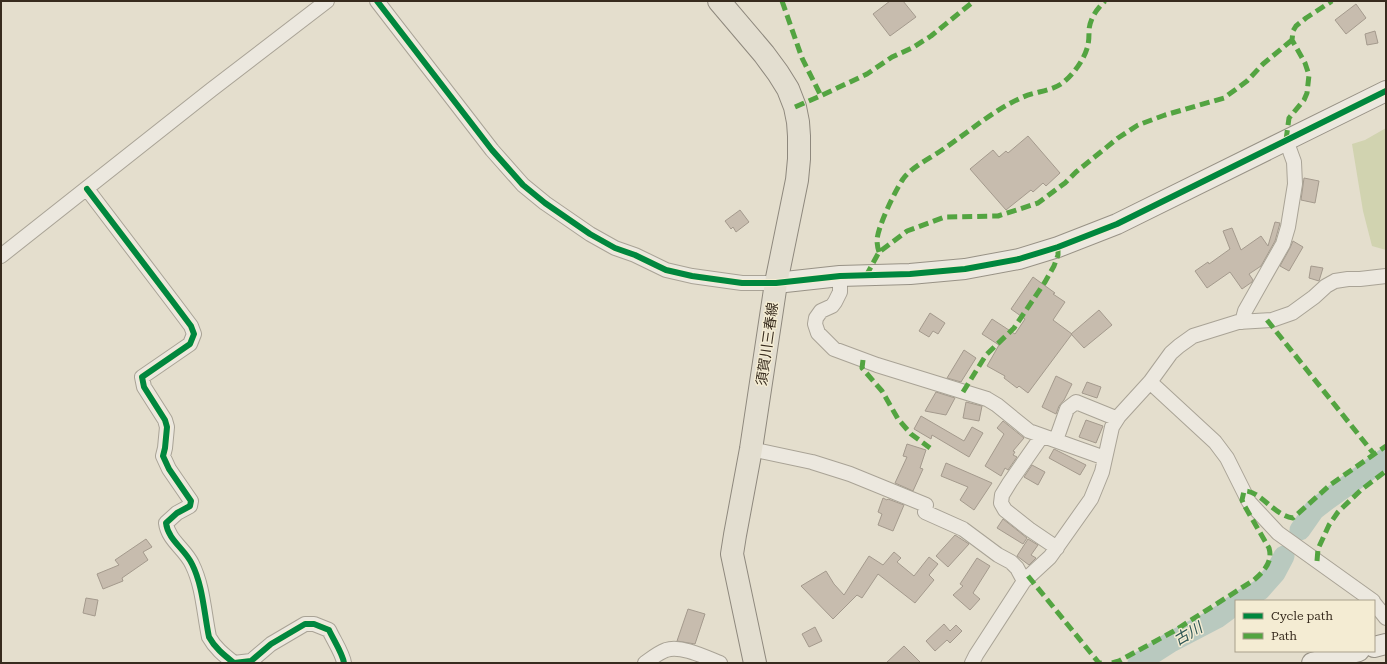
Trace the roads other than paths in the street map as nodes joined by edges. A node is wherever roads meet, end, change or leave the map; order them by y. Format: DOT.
graph roads {
  1 [pos="327,1"];
  2 [pos="377,1"];
  3 [pos="719,1"];
  4 [pos="1386,91"];
  5 [pos="1286,140"];
  6 [pos="87,189"];
  7 [pos="1,256"];
  8 [pos="840,276"];
  9 [pos="1386,276"];
  10 [pos="776,283"];
  11 [pos="1242,322"];
  12 [pos="1150,382"];
  13 [pos="1116,420"];
  14 [pos="1042,436"];
  15 [pos="1056,440"];
  16 [pos="752,449"];
  17 [pos="1105,458"];
  18 [pos="1057,548"];
  19 [pos="1024,581"];
  20 [pos="1370,600"];
  21 [pos="1375,604"];
  22 [pos="1386,618"];
  23 [pos="1386,644"];
  24 [pos="1375,647"];
  25 [pos="1355,652"];
  26 [pos="344,663"];
  27 [pos="645,663"];
  28 [pos="720,663"];
  29 [pos="755,663"];
  30 [pos="972,663"];
  31 [pos="1312,663"];
  1 -- 6 [label="street"];
  2 -- 10 [label="street"];
  3 -- 10 [label="main road, 須賀川三春線"];
  4 -- 5 [label="street"];
  5 -- 8 [label="street"];
  5 -- 11 [label="street"];
  6 -- 7 [label="street"];
  6 -- 26 [label="street"];
  8 -- 10 [label="street"];
  8 -- 14 [label="street"];
  9 -- 11 [label="street"];
  10 -- 16 [label="main road, 須賀川三春線"];
  11 -- 12 [label="street"];
  12 -- 13 [label="street"];
  12 -- 20 [label="street"];
  13 -- 15 [label="street"];
  13 -- 17 [label="street"];
  14 -- 15 [label="street"];
  14 -- 18 [label="street"];
  15 -- 17 [label="street"];
  16 -- 19 [label="street"];
  16 -- 29 [label="main road, 須賀川三春線"];
  17 -- 18 [label="street"];
  18 -- 19 [label="street"];
  19 -- 30 [label="street"];
  21 -- 22 [label="street"];
  23 -- 24 [label="street"];
  25 -- 31 [label="street"];
  27 -- 28 [label="street"];
}
